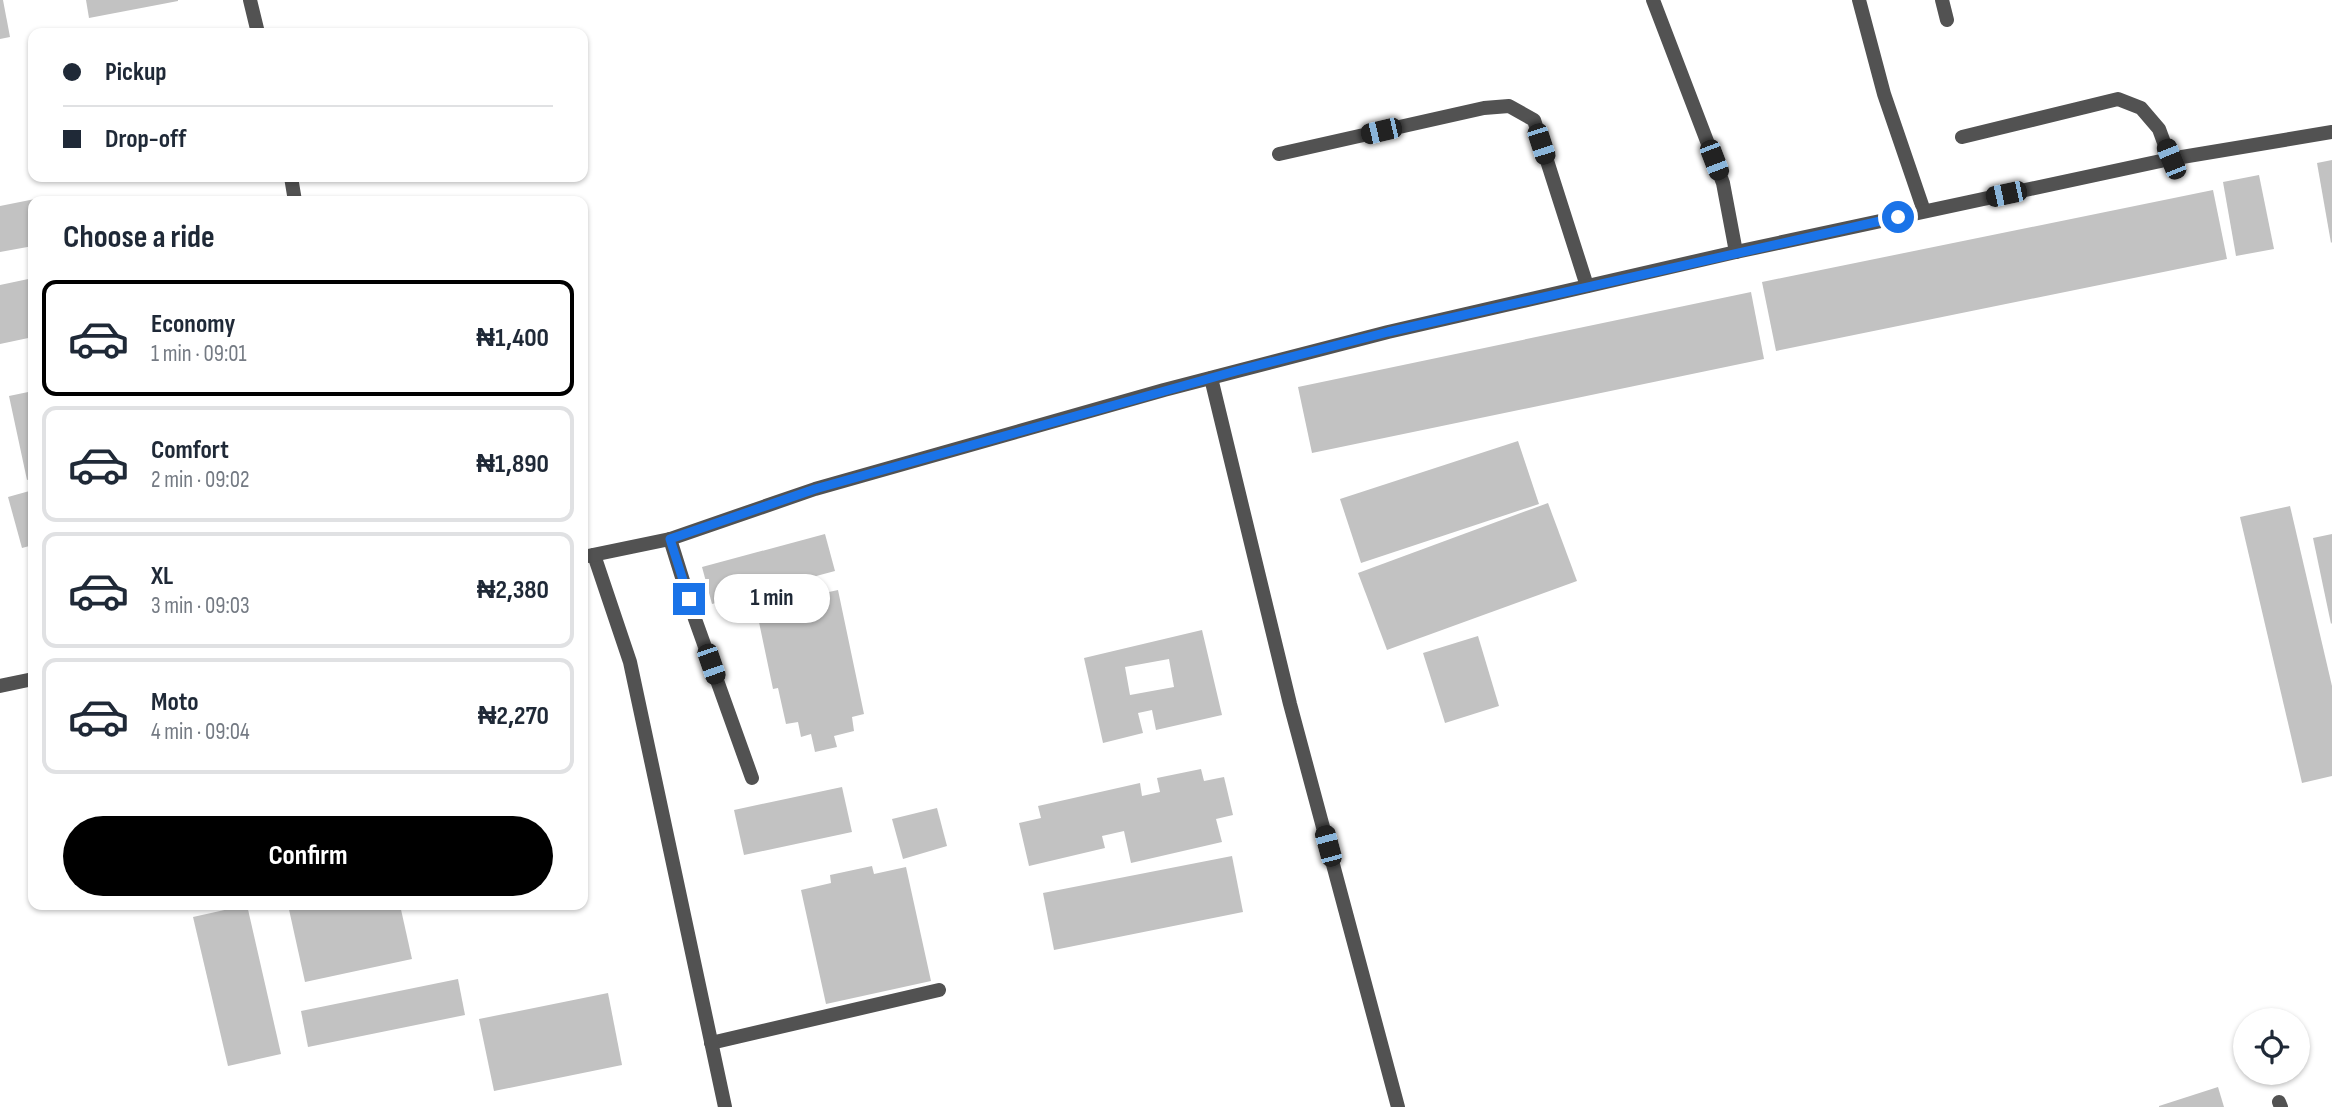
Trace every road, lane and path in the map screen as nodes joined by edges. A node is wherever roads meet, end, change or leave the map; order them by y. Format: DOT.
graph roads {
  1 [pos="250,0"];
  2 [pos="1653,0"];
  3 [pos="1859,0"];
  4 [pos="1942,0"];
  5 [pos="1947,20"];
  6 [pos="257,28"];
  7 [pos="2332,132"];
  8 [pos="1962,137"];
  9 [pos="1279,154"];
  10 [pos="2171,159"];
  11 [pos="1924,211"];
  12 [pos="1736,253"];
  13 [pos="1587,286"];
  14 [pos="1211,378"];
  15 [pos="670,539"];
  16 [pos="589,556"];
  17 [pos="28,680"];
  18 [pos="0,686"];
  19 [pos="752,778"];
  20 [pos="939,990"];
  21 [pos="711,1043"];
  22 [pos="725,1107"];
  23 [pos="1398,1107"];
  1 -- 6 [label="street"];
  2 -- 12 [label="street"];
  3 -- 11 [label="street"];
  4 -- 5 [label="street"];
  7 -- 10 [label="street"];
  8 -- 10 [label="street"];
  9 -- 13 [label="street"];
  10 -- 11 [label="street"];
  11 -- 12 [label="street"];
  12 -- 13 [label="street"];
  13 -- 14 [label="street"];
  14 -- 15 [label="street"];
  14 -- 23 [label="street"];
  15 -- 16 [label="street"];
  15 -- 19 [label="street"];
  16 -- 21 [label="street"];
  17 -- 18 [label="street"];
  20 -- 21 [label="street"];
  21 -- 22 [label="street"];
}
